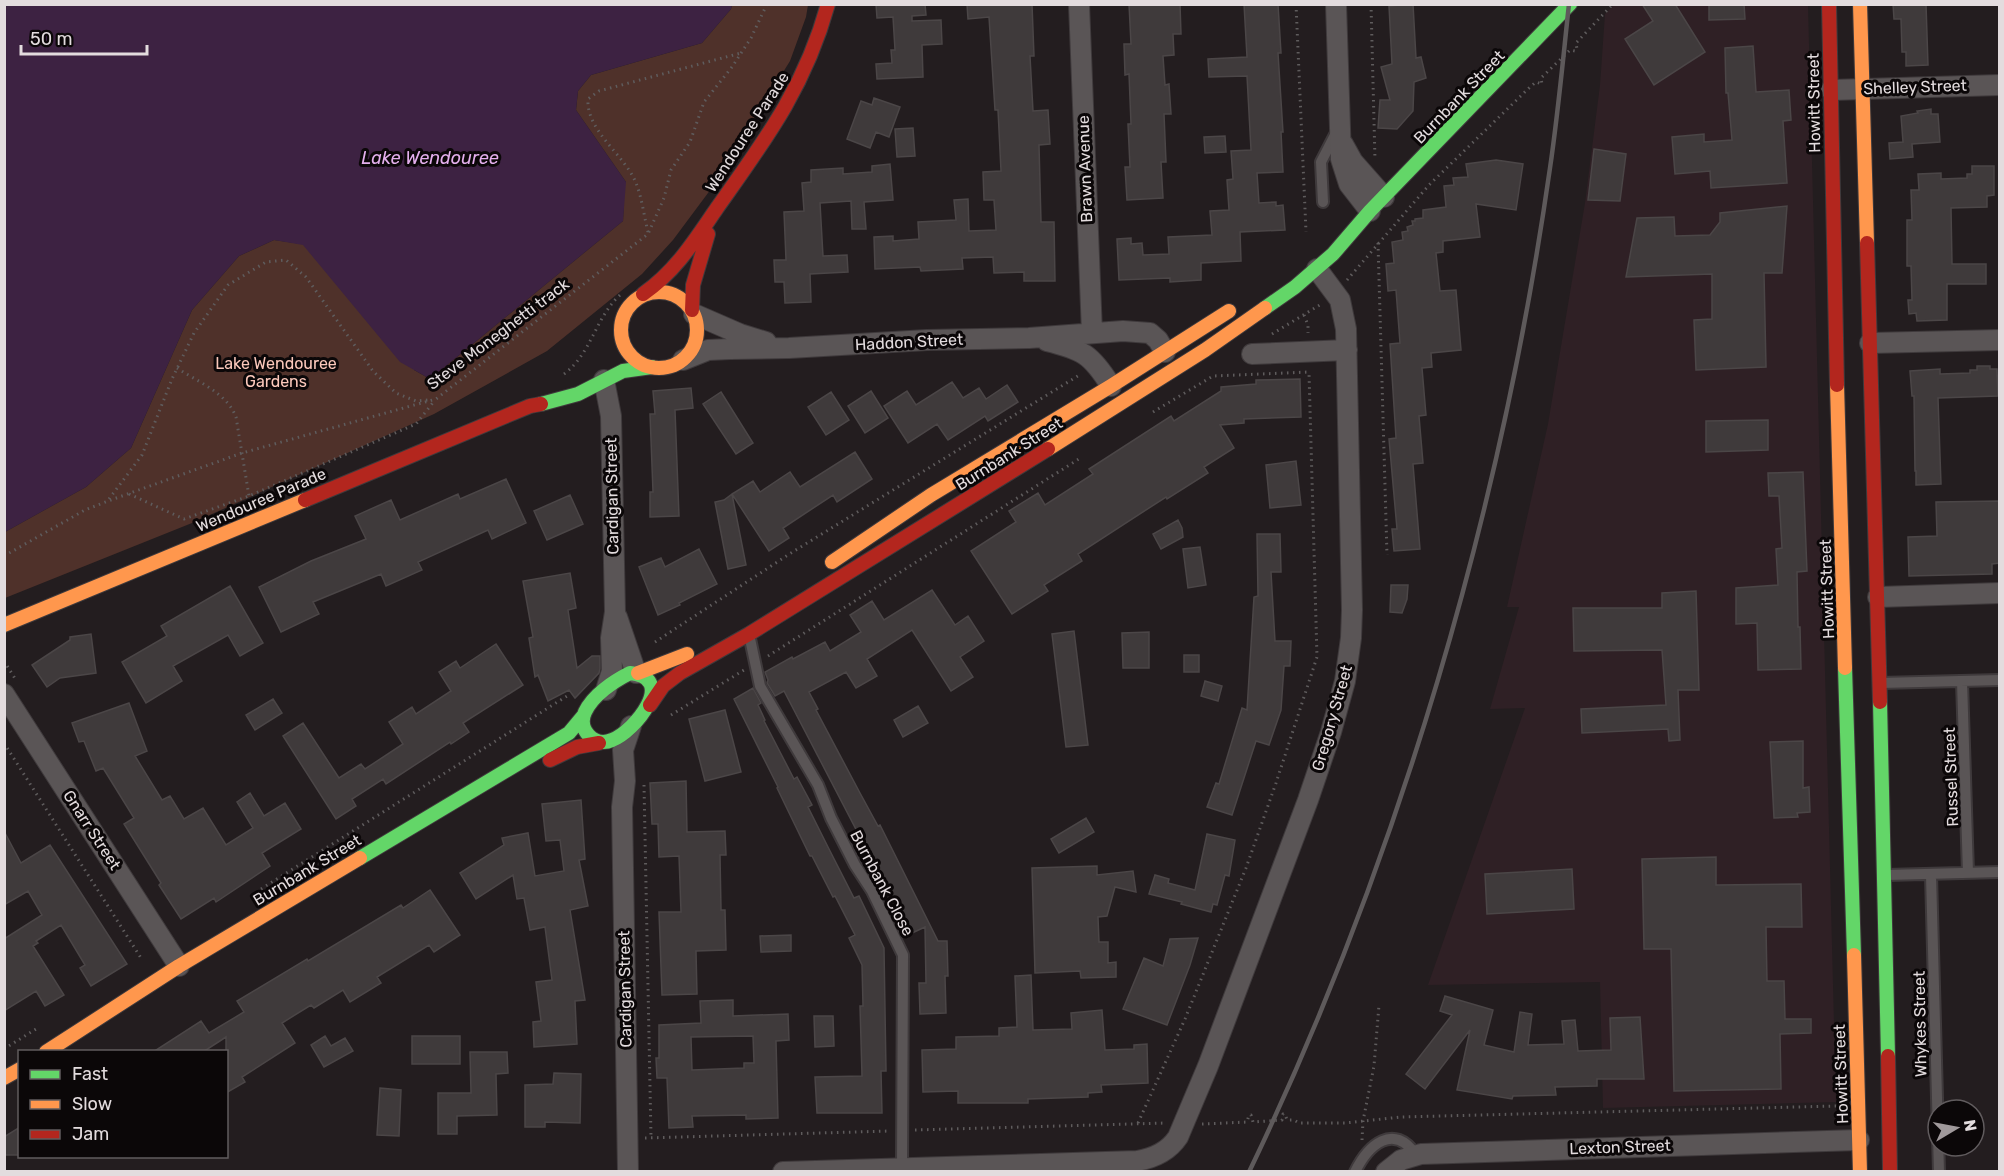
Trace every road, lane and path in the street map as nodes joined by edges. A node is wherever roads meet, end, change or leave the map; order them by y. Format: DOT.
graph roads {
  1 [pos="767,4"];
  2 [pos="828,4"];
  3 [pos="1079,4"];
  4 [pos="1296,4"];
  5 [pos="1336,4"];
  6 [pos="1371,4"];
  7 [pos="1570,4"];
  8 [pos="1613,4"];
  9 [pos="1829,4"];
  10 [pos="1860,4"];
  11 [pos="741,53"];
  12 [pos="2000,85"];
  13 [pos="1863,88"];
  14 [pos="1831,90"];
  15 [pos="1339,127"];
  16 [pos="1375,162"];
  17 [pos="1384,197"];
  18 [pos="1323,202"];
  19 [pos="716,209"];
  20 [pos="1370,211"];
  21 [pos="1306,232"];
  22 [pos="648,234"];
  23 [pos="1378,243"];
  24 [pos="1313,263"];
  25 [pos="627,289"];
  26 [pos="1335,292"];
  27 [pos="643,294"];
  28 [pos="1244,302"];
  29 [pos="693,312"];
  30 [pos="621,326"];
  31 [pos="1092,333"];
  32 [pos="1029,338"];
  33 [pos="1266,338"];
  34 [pos="2000,340"];
  35 [pos="1870,343"];
  36 [pos="789,348"];
  37 [pos="1347,350"];
  38 [pos="1165,352"];
  39 [pos="610,353"];
  40 [pos="683,360"];
  41 [pos="1250,360"];
  42 [pos="177,368"];
  43 [pos="652,368"];
  44 [pos="1086,371"];
  45 [pos="1248,374"];
  46 [pos="1166,375"];
  47 [pos="599,376"];
  48 [pos="555,378"];
  49 [pos="1116,395"];
  50 [pos="436,399"];
  51 [pos="1150,413"];
  52 [pos="1089,452"];
  53 [pos="242,453"];
  54 [pos="129,494"];
  55 [pos="249,496"];
  56 [pos="108,501"];
  57 [pos="1387,555"];
  58 [pos="4,556"];
  59 [pos="823,567"];
  60 [pos="2000,593"];
  61 [pos="1878,597"];
  62 [pos="615,612"];
  63 [pos="4,625"];
  64 [pos="725,632"];
  65 [pos="749,634"];
  66 [pos="628,653"];
  67 [pos="755,663"];
  68 [pos="637,673"];
  69 [pos="2000,680"];
  70 [pos="1962,681"];
  71 [pos="1880,683"];
  72 [pos="606,690"];
  73 [pos="572,693"];
  74 [pos="4,694"];
  75 [pos="650,705"];
  76 [pos="584,715"];
  77 [pos="664,719"];
  78 [pos="634,722"];
  79 [pos="4,743"];
  80 [pos="599,743"];
  81 [pos="644,780"];
  82 [pos="487,798"];
  83 [pos="622,807"];
  84 [pos="2000,872"];
  85 [pos="1968,873"];
  86 [pos="1931,875"];
  87 [pos="1885,876"];
  88 [pos="258,890"];
  89 [pos="141,958"];
  90 [pos="179,966"];
  91 [pos="1378,1005"];
  92 [pos="49,1050"];
  93 [pos="18,1070"];
  94 [pos="4,1078"];
  95 [pos="1842,1106"];
  96 [pos="1364,1120"];
  97 [pos="1185,1123"];
  98 [pos="1138,1124"];
  99 [pos="902,1130"];
  100 [pos="651,1137"];
  101 [pos="628,1138"];
  102 [pos="1859,1140"];
  103 [pos="1416,1155"];
  104 [pos="1364,1157"];
  105 [pos="902,1167"];
  106 [pos="795,1171"];
  107 [pos="628,1172"];
  108 [pos="783,1172"];
  109 [pos="1355,1172"];
  110 [pos="1386,1172"];
  111 [pos="1860,1172"];
  112 [pos="1890,1172"];
  113 [pos="1939,1172"];
  1 -- 11 [label="path, Steve Moneghetti track"];
  2 -- 19 [label="main road, Wendouree Parade"];
  3 -- 31 [label="street, Brawn Avenue"];
  4 -- 21 [label="path"];
  5 -- 15 [label="street"];
  6 -- 16 [label="path"];
  7 -- 17 [label="main road, Burnbank Street"];
  8 -- 23 [label="path"];
  9 -- 14 [label="main road, Howitt Street"];
  10 -- 13 [label="main road"];
  11 -- 22 [label="path, Steve Moneghetti track"];
  11 -- 22 [label="path"];
  12 -- 13 [label="street, Shelley Street"];
  13 -- 14 [label="street, Shelley Street"];
  13 -- 35 [label="main road"];
  14 -- 102 [label="main road, Howitt Street"];
  15 -- 17 [label="street"];
  15 -- 18 [label="lane"];
  15 -- 20 [label="street"];
  17 -- 20 [label="main road, Burnbank Street"];
  19 -- 27 [label="main road, Wendouree Parade"];
  19 -- 29 [label="main road, Wendouree Parade"];
  20 -- 24 [label="main road, Burnbank Street"];
  22 -- 50 [label="path, Steve Moneghetti track"];
  23 -- 26 [label="path"];
  23 -- 57 [label="path"];
  24 -- 26 [label="street, Gregory Street"];
  24 -- 46 [label="main road, Burnbank Street"];
  25 -- 48 [label="path"];
  26 -- 33 [label="path"];
  26 -- 37 [label="street, Gregory Street"];
  27 -- 29 [label="main road"];
  27 -- 30 [label="main road"];
  28 -- 38 [label="main road, Burnbank Street"];
  29 -- 36 [label="street, Haddon Street"];
  29 -- 40 [label="main road"];
  30 -- 39 [label="main road"];
  30 -- 43 [label="main road"];
  31 -- 32 [label="street, Haddon Street"];
  31 -- 38 [label="street, Haddon Street"];
  32 -- 36 [label="street, Haddon Street"];
  32 -- 49 [label="street, Haddon Street"];
  34 -- 35 [label="street"];
  35 -- 61 [label="main road"];
  36 -- 40 [label="street, Haddon Street"];
  37 -- 41 [label="street"];
  37 -- 97 [label="street, Gregory Street"];
  38 -- 46 [label="main road"];
  38 -- 49 [label="main road, Burnbank Street"];
  40 -- 43 [label="main road"];
  41 -- 45 [label="path"];
  42 -- 50 [label="path"];
  42 -- 53 [label="path"];
  42 -- 56 [label="path"];
  43 -- 47 [label="main road, Wendouree Parade"];
  44 -- 66 [label="path"];
  45 -- 51 [label="path"];
  45 -- 98 [label="path"];
  46 -- 49 [label="main road, Burnbank Street"];
  47 -- 62 [label="street, Cardigan Street"];
  47 -- 63 [label="main road, Wendouree Parade"];
  49 -- 59 [label="main road, Burnbank Street"];
  49 -- 65 [label="main road, Burnbank Street"];
  50 -- 53 [label="path, Steve Moneghetti track"];
  50 -- 55 [label="path"];
  52 -- 67 [label="path"];
  53 -- 54 [label="path, Steve Moneghetti track"];
  53 -- 55 [label="path"];
  54 -- 55 [label="path"];
  54 -- 56 [label="path, Steve Moneghetti track"];
  56 -- 58 [label="path, Steve Moneghetti track"];
  60 -- 61 [label="street"];
  61 -- 71 [label="main road"];
  62 -- 66 [label="street, Cardigan Street"];
  62 -- 72 [label="street, Cardigan Street"];
  64 -- 68 [label="main road"];
  65 -- 67 [label="lane, Burnbank Close"];
  65 -- 75 [label="main road, Burnbank Street"];
  66 -- 68 [label="street, Cardigan Street"];
  67 -- 77 [label="path"];
  67 -- 99 [label="lane, Burnbank Close"];
  68 -- 72 [label="main road, Burnbank Street"];
  68 -- 75 [label="main road"];
  69 -- 70 [label="lane"];
  70 -- 71 [label="lane"];
  70 -- 85 [label="lane, Russel Street"];
  71 -- 87 [label="main road"];
  72 -- 76 [label="main road, Burnbank Street"];
  73 -- 88 [label="path"];
  74 -- 90 [label="street, Gnarr Street"];
  75 -- 78 [label="main road, Burnbank Street"];
  76 -- 80 [label="main road"];
  76 -- 90 [label="main road, Burnbank Street"];
  78 -- 80 [label="main road, Burnbank Street"];
  78 -- 83 [label="street, Cardigan Street"];
  79 -- 89 [label="path"];
  80 -- 82 [label="main road"];
  80 -- 83 [label="street, Cardigan Street"];
  81 -- 100 [label="path"];
  83 -- 101 [label="street, Cardigan Street"];
  84 -- 85 [label="lane"];
  85 -- 86 [label="lane"];
  86 -- 87 [label="lane"];
  86 -- 113 [label="lane, Whykes Street"];
  87 -- 112 [label="main road"];
  90 -- 92 [label="main road, Burnbank Street"];
  91 -- 96 [label="path"];
  93 -- 94 [label="main road"];
  95 -- 96 [label="path"];
  96 -- 97 [label="path"];
  96 -- 104 [label="path"];
  97 -- 99 [label="path"];
  97 -- 105 [label="street, Gregory Street"];
  99 -- 100 [label="path"];
  99 -- 105 [label="lane, Burnbank Close"];
  100 -- 101 [label="path"];
  101 -- 107 [label="street, Cardigan Street"];
  102 -- 103 [label="street, Lexton Street"];
  102 -- 111 [label="main road, Howitt Street"];
  103 -- 104 [label="lane"];
  103 -- 110 [label="street, Lexton Street"];
  104 -- 109 [label="lane"];
  105 -- 106 [label="street"];
  106 -- 108 [label="street"];
}
